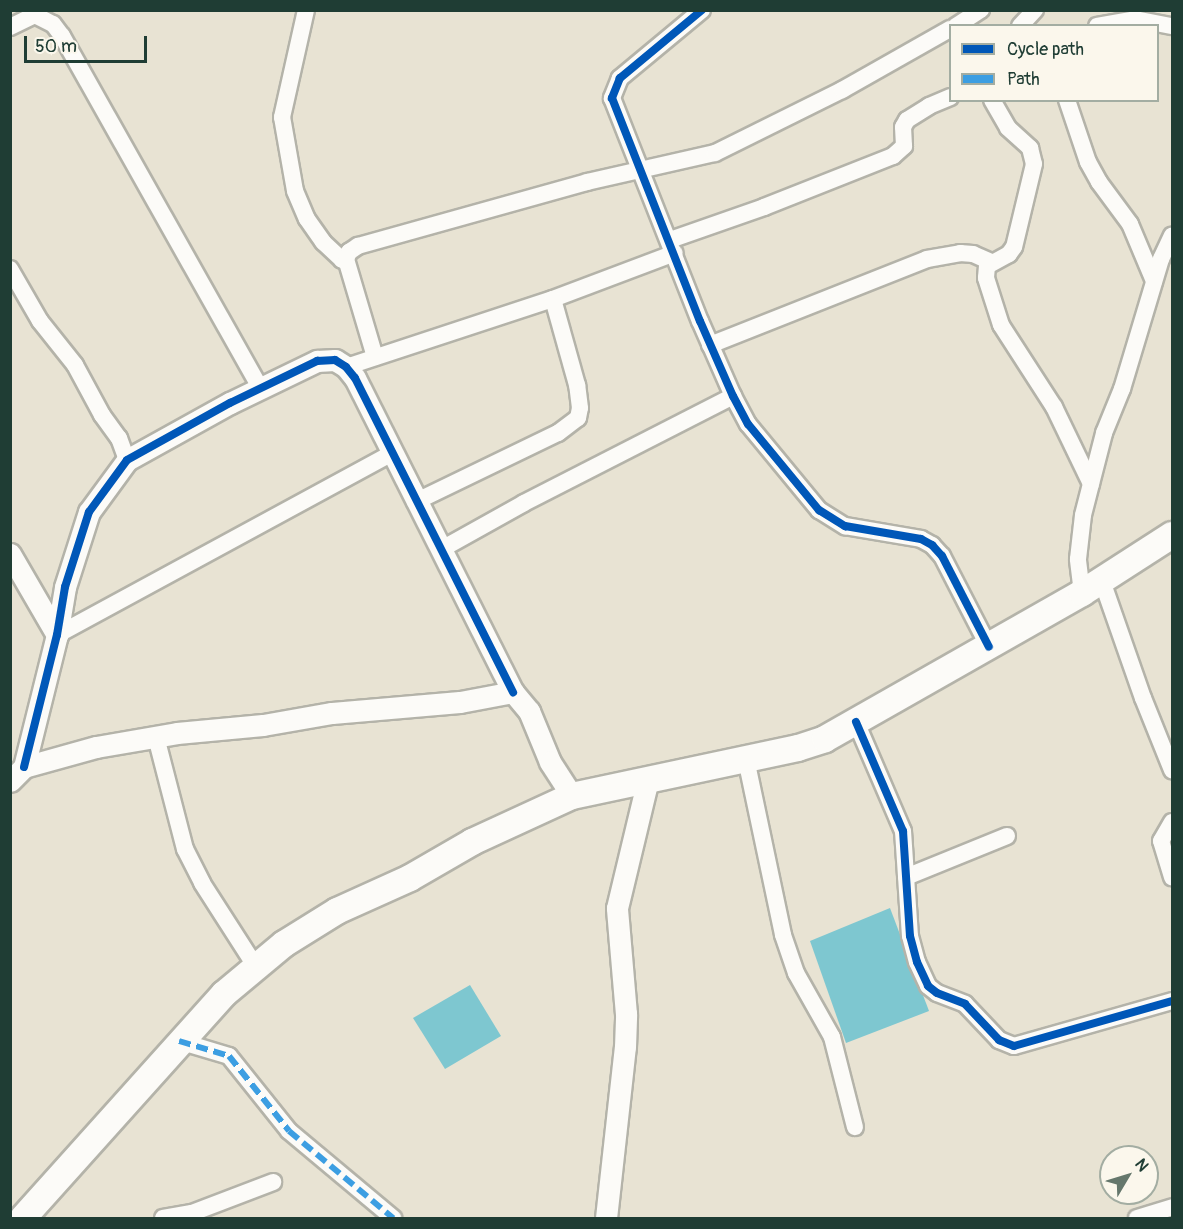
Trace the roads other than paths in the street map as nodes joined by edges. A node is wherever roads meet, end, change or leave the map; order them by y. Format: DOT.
graph roads {
  1 [pos="306,10"];
  2 [pos="702,10"];
  3 [pos="981,10"];
  4 [pos="1013,10"];
  5 [pos="1035,10"];
  6 [pos="959,24"];
  7 [pos="1020,24"];
  8 [pos="1021,24"];
  9 [pos="1108,24"];
  10 [pos="1173,26"];
  11 [pos="10,27"];
  12 [pos="949,30"];
  13 [pos="949,98"];
  14 [pos="993,102"];
  15 [pos="1068,102"];
  16 [pos="641,171"];
  17 [pos="1173,235"];
  18 [pos="672,246"];
  19 [pos="346,259"];
  20 [pos="991,262"];
  21 [pos="10,269"];
  22 [pos="1154,282"];
  23 [pos="552,299"];
  24 [pos="710,345"];
  25 [pos="375,357"];
  26 [pos="346,367"];
  27 [pos="261,389"];
  28 [pos="733,396"];
  29 [pos="391,454"];
  30 [pos="127,460"];
  31 [pos="1091,484"];
  32 [pos="415,501"];
  33 [pos="1173,535"];
  34 [pos="440,550"];
  35 [pos="10,554"];
  36 [pos="1092,587"];
  37 [pos="57,635"];
  38 [pos="989,647"];
  39 [pos="513,692"];
  40 [pos="856,722"];
  41 [pos="156,737"];
  42 [pos="746,759"];
  43 [pos="1173,770"];
  44 [pos="17,774"];
  45 [pos="648,778"];
  46 [pos="572,796"];
  47 [pos="1173,822"];
  48 [pos="1007,836"];
  49 [pos="906,877"];
  50 [pos="1173,877"];
  51 [pos="256,967"];
  52 [pos="1173,1001"];
  53 [pos="179,1041"];
  54 [pos="855,1127"];
  55 [pos="273,1182"];
  56 [pos="1173,1207"];
  57 [pos="22,1218"];
  58 [pos="163,1218"];
  59 [pos="393,1218"];
  60 [pos="606,1218"];
  61 [pos="1137,1218"];
  1 -- 19 [label="street"];
  2 -- 16 [label="street"];
  3 -- 6 [label="street"];
  4 -- 7 [label="street"];
  5 -- 8 [label="street"];
  9 -- 10 [label="street"];
  11 -- 27 [label="street"];
  12 -- 16 [label="street"];
  13 -- 18 [label="street"];
  14 -- 20 [label="street"];
  15 -- 22 [label="street"];
  16 -- 18 [label="street"];
  16 -- 19 [label="street"];
  17 -- 22 [label="street"];
  18 -- 23 [label="street"];
  18 -- 24 [label="street"];
  19 -- 25 [label="street"];
  20 -- 24 [label="street"];
  20 -- 31 [label="street"];
  21 -- 30 [label="street"];
  22 -- 31 [label="street"];
  23 -- 25 [label="street"];
  23 -- 32 [label="street"];
  24 -- 28 [label="street"];
  25 -- 26 [label="street"];
  26 -- 27 [label="street"];
  26 -- 29 [label="street"];
  27 -- 30 [label="street"];
  28 -- 34 [label="street"];
  28 -- 38 [label="street"];
  29 -- 32 [label="street"];
  29 -- 37 [label="street"];
  30 -- 37 [label="street"];
  31 -- 36 [label="street"];
  32 -- 34 [label="street"];
  33 -- 36 [label="main road"];
  34 -- 39 [label="street"];
  35 -- 37 [label="street"];
  36 -- 38 [label="main road"];
  36 -- 43 [label="street"];
  37 -- 44 [label="street"];
  38 -- 40 [label="main road"];
  39 -- 41 [label="street"];
  39 -- 46 [label="street"];
  40 -- 42 [label="main road"];
  40 -- 49 [label="street"];
  41 -- 44 [label="street"];
  41 -- 51 [label="street"];
  42 -- 45 [label="main road"];
  42 -- 54 [label="street"];
  45 -- 46 [label="main road"];
  45 -- 60 [label="street"];
  46 -- 51 [label="main road"];
  47 -- 50 [label="street"];
  48 -- 49 [label="street"];
  49 -- 52 [label="street"];
  51 -- 53 [label="main road"];
  53 -- 57 [label="main road"];
  53 -- 59 [label="street"];
  55 -- 58 [label="street"];
  56 -- 61 [label="street"];
}
